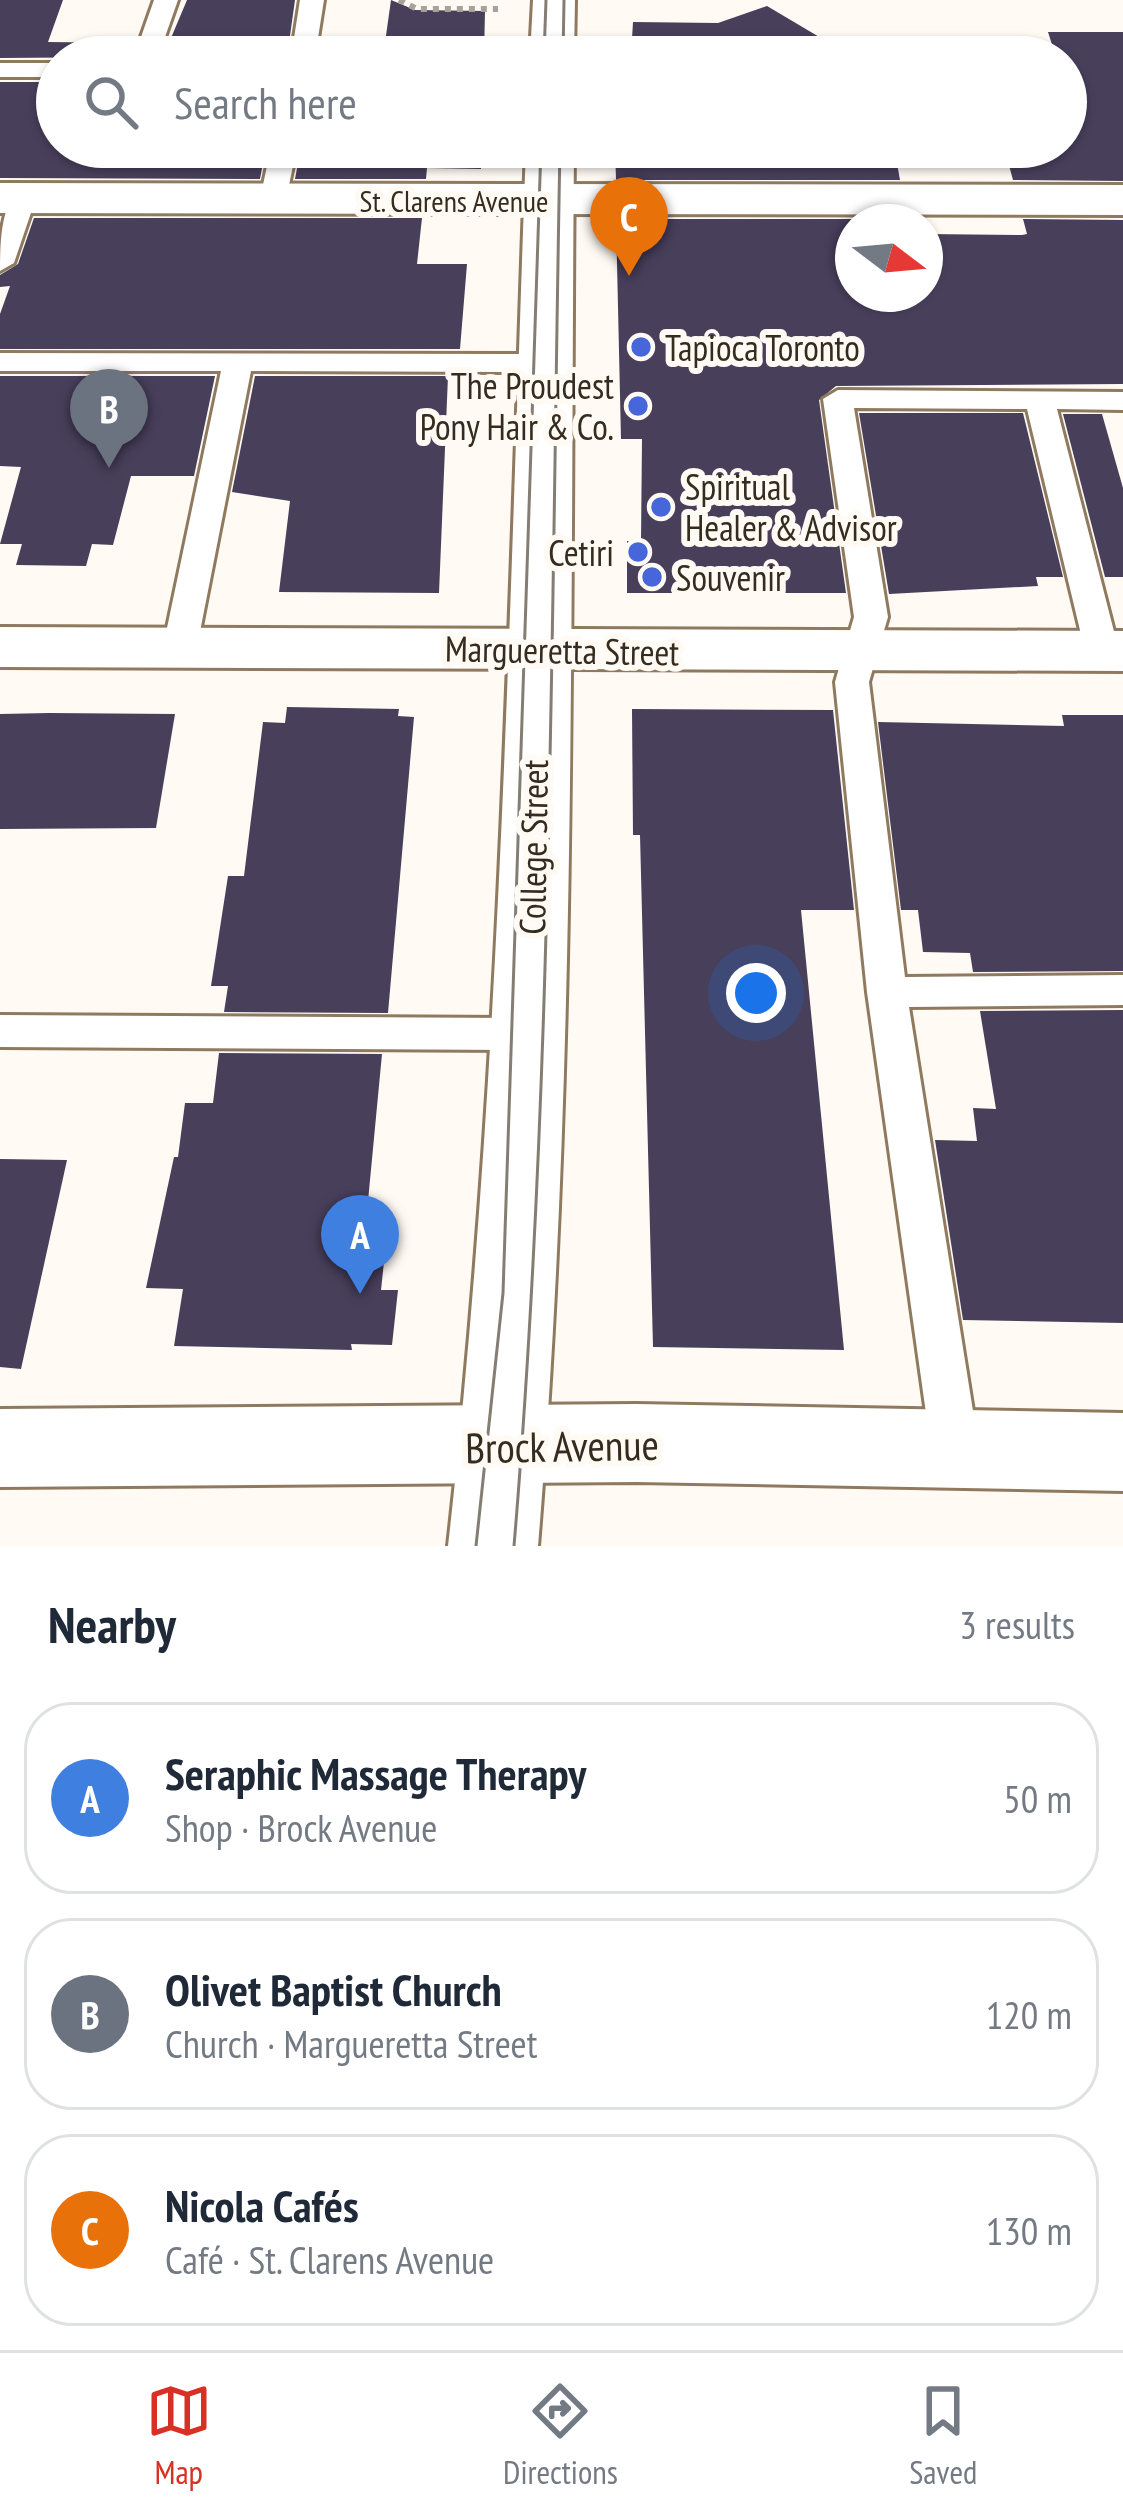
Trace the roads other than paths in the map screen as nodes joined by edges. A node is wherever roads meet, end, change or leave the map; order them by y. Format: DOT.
graph roads {
  1 [pos="166,0"];
  2 [pos="312,0"];
  3 [pos="554,0"];
  4 [pos="153,36"];
  5 [pos="306,36"];
  6 [pos="553,36"];
  7 [pos="0,70"];
  8 [pos="36,70"];
  9 [pos="280,168"];
  10 [pos="549,174"];
  11 [pos="11,198"];
  12 [pos="273,200"];
  13 [pos="1123,200"];
  14 [pos="0,263"];
  15 [pos="0,362"];
  16 [pos="238,362"];
  17 [pos="544,363"];
  18 [pos="1040,401"];
  19 [pos="1123,401"];
  20 [pos="0,646"];
  21 [pos="181,647"];
  22 [pos="537,650"];
  23 [pos="1112,651"];
  24 [pos="863,652"];
  25 [pos="1123,990"];
  26 [pos="887,992"];
  27 [pos="0,1031"];
  28 [pos="529,1034"];
  29 [pos="504,1446"];
  30 [pos="0,1448"];
  31 [pos="955,1449"];
  32 [pos="1123,1452"];
  33 [pos="493,1546"];
  1 -- 4 [label="lane"];
  2 -- 5 [label="lane"];
  3 -- 6 [label="street"];
  7 -- 8 [label="lane"];
  9 -- 12 [label="lane"];
  10 -- 12 [label="street, St. Clarens Avenue"];
  10 -- 13 [label="street, St. Clarens Avenue"];
  10 -- 17 [label="street, College Street"];
  11 -- 12 [label="street, St. Clarens Avenue"];
  11 -- 14 [label="lane"];
  15 -- 16 [label="lane"];
  16 -- 17 [label="lane"];
  16 -- 21 [label="lane"];
  17 -- 22 [label="street, College Street"];
  18 -- 19 [label="lane"];
  18 -- 23 [label="lane"];
  18 -- 24 [label="lane"];
  20 -- 21 [label="street, Margueretta Street"];
  21 -- 22 [label="street, Margueretta Street"];
  22 -- 24 [label="street, Margueretta Street"];
  22 -- 28 [label="street, College Street"];
  23 -- 24 [label="street, Margueretta Street"];
  24 -- 26 [label="lane"];
  25 -- 26 [label="lane"];
  26 -- 31 [label="lane"];
  27 -- 28 [label="lane"];
  28 -- 29 [label="street, College Street"];
  29 -- 30 [label="street, Brock Avenue"];
  29 -- 31 [label="street, Brock Avenue"];
  29 -- 33 [label="street, College Street"];
  31 -- 32 [label="street, Brock Avenue"];
}
